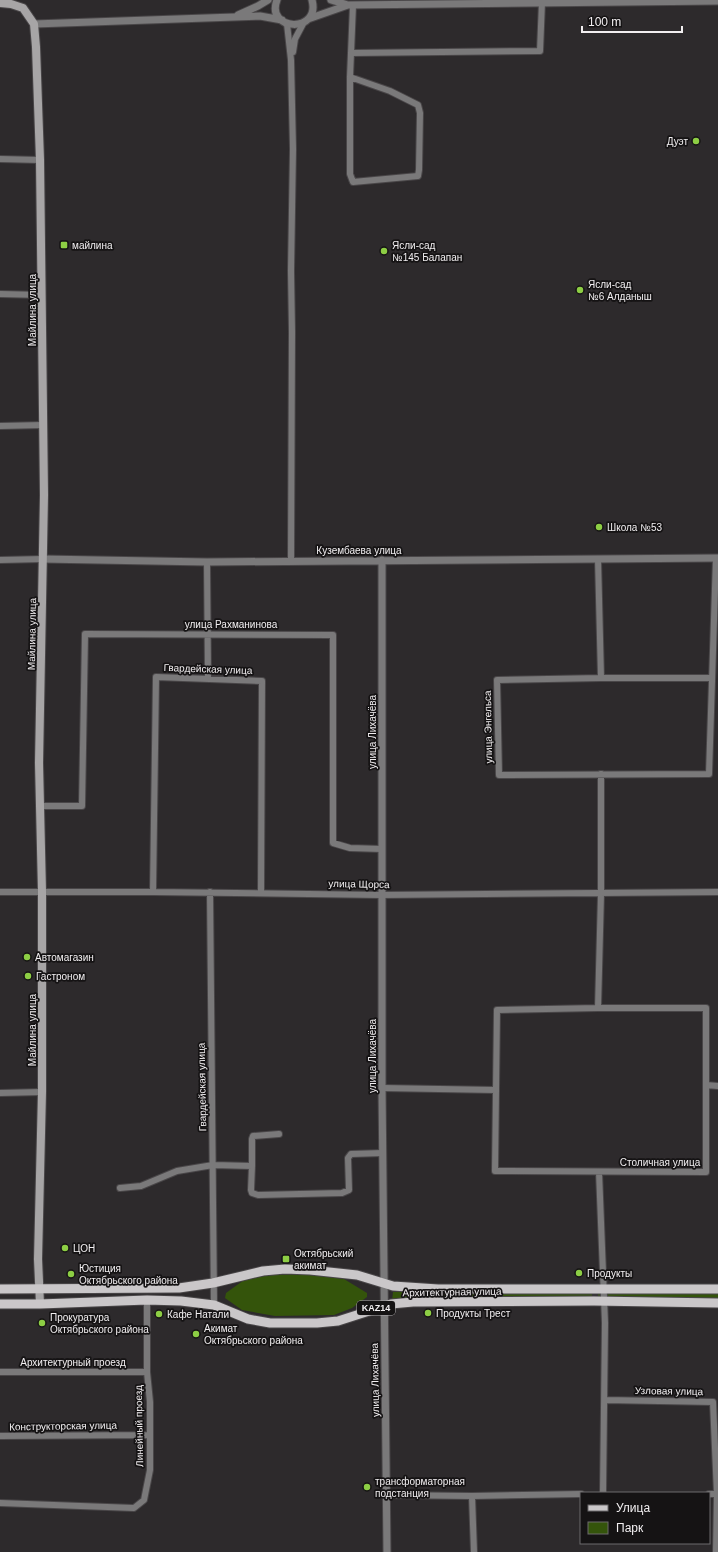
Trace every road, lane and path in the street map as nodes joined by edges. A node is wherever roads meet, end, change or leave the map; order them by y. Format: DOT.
graph roads {
  1 [pos="268,0"];
  2 [pos="277,0"];
  3 [pos="312,0"];
  4 [pos="330,0"];
  5 [pos="718,1"];
  6 [pos="542,2"];
  7 [pos="0,3"];
  8 [pos="350,5"];
  9 [pos="232,17"];
  10 [pos="306,21"];
  11 [pos="284,22"];
  12 [pos="34,24"];
  13 [pos="351,53"];
  14 [pos="291,60"];
  15 [pos="350,78"];
  16 [pos="0,159"];
  17 [pos="40,160"];
  18 [pos="0,294"];
  19 [pos="42,294"];
  20 [pos="42,425"];
  21 [pos="0,426"];
  22 [pos="717,558"];
  23 [pos="43,559"];
  24 [pos="598,559"];
  25 [pos="0,560"];
  26 [pos="382,560"];
  27 [pos="291,561"];
  28 [pos="207,562"];
  29 [pos="208,634"];
  30 [pos="601,678"];
  31 [pos="711,678"];
  32 [pos="208,679"];
  33 [pos="601,774"];
  34 [pos="40,806"];
  35 [pos="382,849"];
  36 [pos="0,892"];
  37 [pos="42,892"];
  38 [pos="153,892"];
  39 [pos="210,892"];
  40 [pos="718,892"];
  41 [pos="261,893"];
  42 [pos="601,894"];
  43 [pos="381,895"];
  44 [pos="598,1008"];
  45 [pos="706,1085"];
  46 [pos="718,1086"];
  47 [pos="382,1088"];
  48 [pos="496,1090"];
  49 [pos="0,1092"];
  50 [pos="42,1092"];
  51 [pos="279,1134"];
  52 [pos="383,1153"];
  53 [pos="213,1165"];
  54 [pos="252,1166"];
  55 [pos="599,1172"];
  56 [pos="120,1188"];
  57 [pos="384,1282"];
  58 [pos="213,1283"];
  59 [pos="39,1288"];
  60 [pos="0,1289"];
  61 [pos="605,1289"];
  62 [pos="718,1289"];
  63 [pos="147,1300"];
  64 [pos="604,1302"];
  65 [pos="718,1303"];
  66 [pos="0,1304"];
  67 [pos="40,1304"];
  68 [pos="214,1305"];
  69 [pos="384,1306"];
  70 [pos="0,1372"];
  71 [pos="147,1372"];
  72 [pos="605,1400"];
  73 [pos="150,1435"];
  74 [pos="0,1436"];
  75 [pos="603,1492"];
  76 [pos="580,1494"];
  77 [pos="718,1494"];
  78 [pos="387,1495"];
  79 [pos="472,1496"];
  80 [pos="0,1503"];
  81 [pos="387,1552"];
  82 [pos="474,1552"];
  83 [pos="716,1552"];
  1 -- 9 [label="street"];
  2 -- 11 [label="street"];
  3 -- 10 [label="street"];
  4 -- 8 [label="street"];
  5 -- 6 [label="street"];
  6 -- 8 [label="street"];
  6 -- 13 [label="street"];
  7 -- 12 [label="main road"];
  8 -- 10 [label="street"];
  8 -- 13 [label="street"];
  9 -- 11 [label="street"];
  9 -- 12 [label="street"];
  10 -- 11 [label="street"];
  10 -- 14 [label="street"];
  11 -- 14 [label="street"];
  12 -- 17 [label="main road, Майлина улица"];
  13 -- 15 [label="street"];
  14 -- 27 [label="street"];
  15 -- 15 [label="street"];
  16 -- 17 [label="street"];
  17 -- 19 [label="main road, Майлина улица"];
  18 -- 19 [label="street"];
  19 -- 20 [label="main road, Майлина улица"];
  20 -- 21 [label="street"];
  20 -- 23 [label="main road, Майлина улица"];
  22 -- 24 [label="street, Кузембаева улица"];
  22 -- 31 [label="street, улица Энгельса"];
  23 -- 25 [label="street, Кузембаева улица"];
  23 -- 28 [label="street, Кузембаева улица"];
  23 -- 34 [label="main road, Майлина улица"];
  24 -- 26 [label="street, Кузембаева улица"];
  24 -- 30 [label="street"];
  26 -- 27 [label="street, Кузембаева улица"];
  26 -- 35 [label="street, улица Лихачёва"];
  27 -- 28 [label="street, Кузембаева улица"];
  28 -- 29 [label="street"];
  29 -- 32 [label="street"];
  29 -- 34 [label="street, улица Рахманинова"];
  29 -- 35 [label="street, улица Рахманинова"];
  30 -- 31 [label="street, улица Энгельса"];
  30 -- 33 [label="street, улица Энгельса"];
  31 -- 33 [label="street, улица Энгельса"];
  32 -- 38 [label="street, Гвардейская улица"];
  32 -- 41 [label="street, Гвардейская улица"];
  33 -- 42 [label="street"];
  34 -- 37 [label="main road, Майлина улица"];
  35 -- 43 [label="street, улица Лихачёва"];
  36 -- 37 [label="street, улица Щорса"];
  37 -- 38 [label="street, улица Щорса"];
  37 -- 50 [label="main road, Майлина улица"];
  38 -- 39 [label="street, улица Щорса"];
  39 -- 41 [label="street, улица Щорса"];
  39 -- 53 [label="street, Гвардейская улица"];
  40 -- 42 [label="street, улица Щорса"];
  41 -- 43 [label="street, улица Щорса"];
  42 -- 43 [label="street, улица Щорса"];
  42 -- 44 [label="street"];
  43 -- 47 [label="street, улица Лихачёва"];
  44 -- 45 [label="street, Столичная улица"];
  44 -- 48 [label="street, Столичная улица"];
  45 -- 46 [label="street"];
  45 -- 55 [label="street, Столичная улица"];
  47 -- 48 [label="street"];
  47 -- 52 [label="street, улица Лихачёва"];
  48 -- 55 [label="street, Столичная улица"];
  49 -- 50 [label="street"];
  50 -- 59 [label="main road, Майлина улица"];
  51 -- 54 [label="street"];
  52 -- 54 [label="street"];
  52 -- 57 [label="street, улица Лихачёва"];
  53 -- 54 [label="street"];
  53 -- 56 [label="street"];
  53 -- 58 [label="street, Гвардейская улица"];
  55 -- 61 [label="street"];
  57 -- 58 [label="main road, Архитектурная улица"];
  57 -- 61 [label="main road, Архитектурная улица"];
  57 -- 69 [label="street, улица Лихачёва"];
  58 -- 59 [label="main road, Архитектурная улица"];
  58 -- 68 [label="street, Гвардейская улица"];
  59 -- 60 [label="main road, Архитектурная улица"];
  59 -- 67 [label="main road, Майлина улица"];
  61 -- 62 [label="main road, Архитектурная улица"];
  61 -- 64 [label="street"];
  63 -- 67 [label="main road, Архитектурная улица / KAZ14"];
  63 -- 68 [label="main road, Архитектурная улица / KAZ14"];
  63 -- 71 [label="street, Линейный проезд"];
  64 -- 65 [label="main road, Архитектурная улица / KAZ14"];
  64 -- 69 [label="main road, Архитектурная улица / KAZ14"];
  64 -- 72 [label="street"];
  66 -- 67 [label="main road, Архитектурная улица / KAZ14"];
  68 -- 69 [label="main road, Архитектурная улица / KAZ14"];
  69 -- 78 [label="street, улица Лихачёва"];
  70 -- 71 [label="street, Архитектурный проезд"];
  71 -- 73 [label="street, Линейный проезд"];
  72 -- 75 [label="street"];
  72 -- 77 [label="street, Узловая улица"];
  73 -- 74 [label="street, Конструкторская улица"];
  73 -- 80 [label="street, Линейный проезд"];
  76 -- 79 [label="street"];
  77 -- 83 [label="street, Узловая улица"];
  78 -- 79 [label="street"];
  78 -- 81 [label="street, улица Лихачёва"];
  79 -- 82 [label="street"];
}
